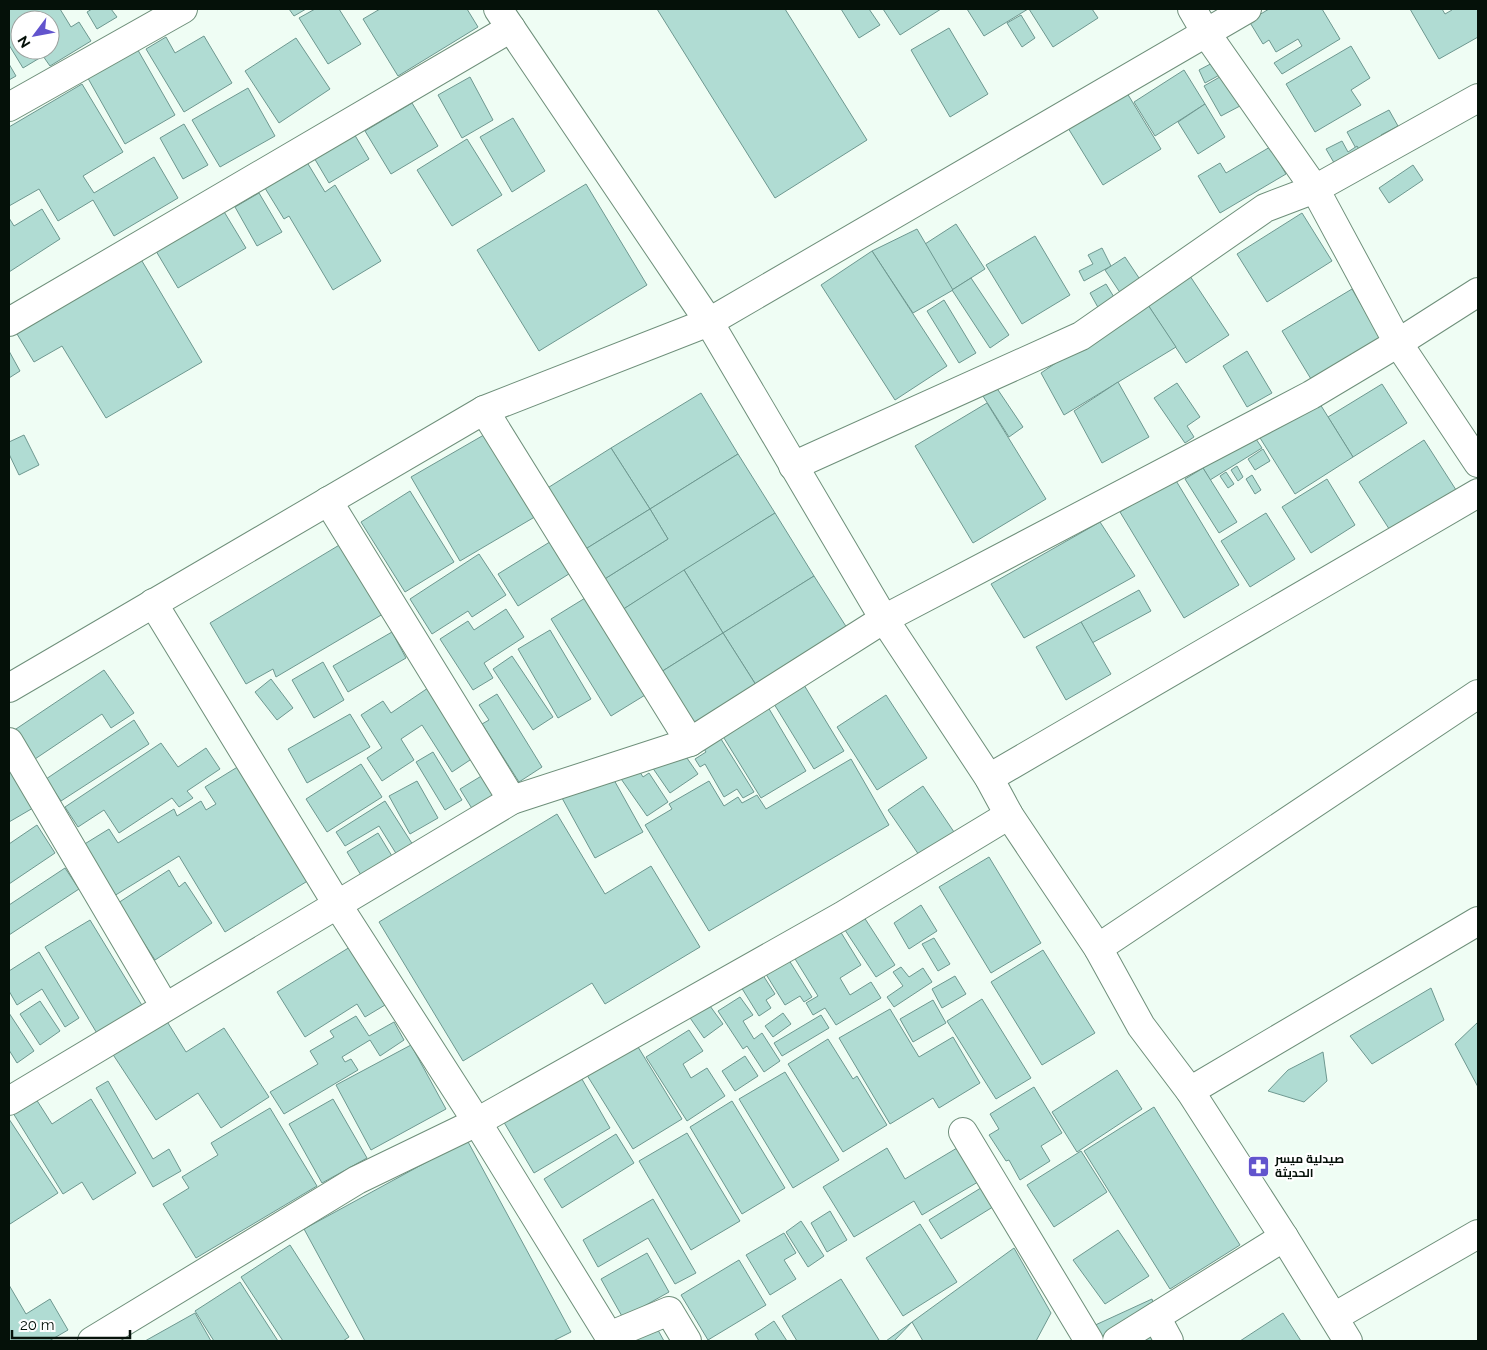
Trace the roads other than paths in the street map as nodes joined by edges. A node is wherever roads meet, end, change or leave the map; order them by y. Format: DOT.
graph roads {
  1 [pos="183,9"];
  2 [pos="1192,9"];
  3 [pos="1247,9"];
  4 [pos="504,18"];
  5 [pos="1206,34"];
  6 [pos="1478,98"];
  7 [pos="9,107"];
  8 [pos="1315,189"];
  9 [pos="1478,292"];
  10 [pos="9,322"];
  11 [pos="709,322"];
  12 [pos="1398,343"];
  13 [pos="484,410"];
  14 [pos="1478,463"];
  15 [pos="793,466"];
  16 [pos="1478,493"];
  17 [pos="328,501"];
  18 [pos="153,603"];
  19 [pos="884,619"];
  20 [pos="9,688"];
  21 [pos="1478,694"];
  22 [pos="9,742"];
  23 [pos="690,742"];
  24 [pos="989,778"];
  25 [pos="512,800"];
  26 [pos="1009,815"];
  27 [pos="337,904"];
  28 [pos="1478,920"];
  29 [pos="1098,948"];
  30 [pos="166,1007"];
  31 [pos="1190,1091"];
  32 [pos="9,1100"];
  33 [pos="477,1122"];
  34 [pos="963,1132"];
  35 [pos="1478,1234"];
  36 [pos="1284,1237"];
  37 [pos="1156,1317"];
  38 [pos="1334,1317"];
  39 [pos="92,1341"];
  40 [pos="687,1341"];
  41 [pos="1090,1341"];
  42 [pos="1117,1341"];
  43 [pos="1169,1341"];
  44 [pos="1348,1341"];
  1 -- 7 [label="street"];
  2 -- 5 [label="street"];
  3 -- 5 [label="street"];
  4 -- 10 [label="street"];
  4 -- 11 [label="street"];
  5 -- 8 [label="street"];
  5 -- 11 [label="street"];
  6 -- 8 [label="street"];
  8 -- 12 [label="street"];
  8 -- 15 [label="street"];
  9 -- 12 [label="street"];
  11 -- 13 [label="street"];
  11 -- 15 [label="street"];
  12 -- 14 [label="street"];
  12 -- 19 [label="street"];
  13 -- 17 [label="street"];
  13 -- 23 [label="street"];
  15 -- 19 [label="street"];
  16 -- 24 [label="street"];
  17 -- 18 [label="street"];
  17 -- 25 [label="street"];
  18 -- 20 [label="street"];
  18 -- 27 [label="street"];
  19 -- 23 [label="street"];
  19 -- 24 [label="street"];
  21 -- 29 [label="street"];
  22 -- 30 [label="street"];
  23 -- 25 [label="street"];
  24 -- 26 [label="street"];
  25 -- 27 [label="street"];
  26 -- 29 [label="street"];
  26 -- 33 [label="street"];
  27 -- 30 [label="street"];
  27 -- 33 [label="street"];
  28 -- 31 [label="street"];
  29 -- 31 [label="street"];
  30 -- 32 [label="street"];
  31 -- 36 [label="street"];
  33 -- 39 [label="street"];
  33 -- 40 [label="street"];
  34 -- 41 [label="street"];
  35 -- 38 [label="street"];
  36 -- 37 [label="street"];
  36 -- 38 [label="street"];
  37 -- 42 [label="street"];
  37 -- 43 [label="street"];
  38 -- 44 [label="street"];
}
